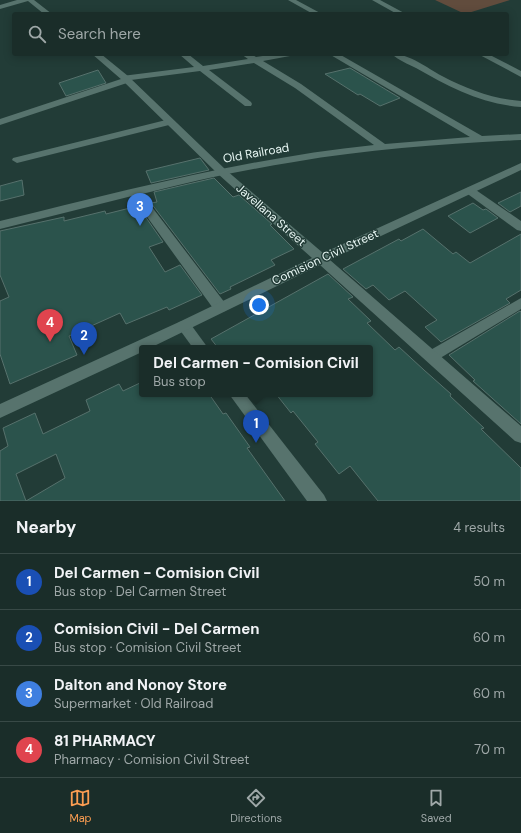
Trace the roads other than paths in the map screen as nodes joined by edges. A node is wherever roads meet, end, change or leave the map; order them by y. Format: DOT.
graph roads {
  1 [pos="25,0"];
  2 [pos="30,0"];
  3 [pos="291,0"];
  4 [pos="375,0"];
  5 [pos="0,7"];
  6 [pos="45,12"];
  7 [pos="314,12"];
  8 [pos="398,12"];
  9 [pos="98,56"];
  10 [pos="186,56"];
  11 [pos="249,56"];
  12 [pos="279,56"];
  13 [pos="337,56"];
  14 [pos="400,56"];
  15 [pos="486,56"];
  16 [pos="256,60"];
  17 [pos="203,68"];
  18 [pos="521,74"];
  19 [pos="126,79"];
  20 [pos="248,104"];
  21 [pos="521,104"];
  22 [pos="1,122"];
  23 [pos="170,122"];
  24 [pos="521,137"];
  25 [pos="480,139"];
  26 [pos="382,147"];
  27 [pos="17,160"];
  28 [pos="521,166"];
  29 [pos="222,172"];
  30 [pos="469,190"];
  31 [pos="135,192"];
  32 [pos="0,225"];
  33 [pos="521,227"];
  34 [pos="321,259"];
  35 [pos="521,303"];
  36 [pos="220,307"];
  37 [pos="184,326"];
  38 [pos="143,345"];
  39 [pos="199,345"];
  40 [pos="139,347"];
  41 [pos="432,356"];
  42 [pos="238,397"];
  43 [pos="0,412"];
  44 [pos="521,436"];
  45 [pos="318,501"];
  1 -- 5 [label="street"];
  2 -- 6 [label="street"];
  3 -- 7 [label="street"];
  4 -- 8 [label="street"];
  9 -- 19 [label="street, Javellana Street"];
  10 -- 17 [label="street"];
  11 -- 16 [label="street"];
  12 -- 16 [label="street"];
  13 -- 25 [label="street"];
  14 -- 21 [label="street"];
  15 -- 18 [label="street"];
  16 -- 17 [label="street"];
  16 -- 26 [label="street"];
  17 -- 19 [label="street"];
  17 -- 20 [label="street"];
  19 -- 22 [label="street"];
  19 -- 23 [label="street, Javellana Street"];
  23 -- 27 [label="street"];
  23 -- 29 [label="street, Javellana Street"];
  24 -- 25 [label="street, Old Railroad"];
  25 -- 26 [label="street, Old Railroad"];
  26 -- 29 [label="street, Old Railroad"];
  28 -- 30 [label="street, Comision Civil Street"];
  29 -- 31 [label="street, Old Railroad"];
  29 -- 34 [label="street, Javellana Street"];
  30 -- 33 [label="street"];
  30 -- 34 [label="street, Comision Civil Street"];
  31 -- 32 [label="street, Old Railroad"];
  31 -- 36 [label="street"];
  34 -- 36 [label="street, Comision Civil Street"];
  34 -- 41 [label="street, Javellana Street"];
  35 -- 41 [label="street"];
  36 -- 37 [label="street, Comision Civil Street"];
  37 -- 38 [label="street, Comision Civil Street"];
  37 -- 39 [label="street"];
  40 -- 43 [label="street, Comision Civil Street"];
  41 -- 44 [label="street, Javellana Street"];
  42 -- 45 [label="street"];
}
